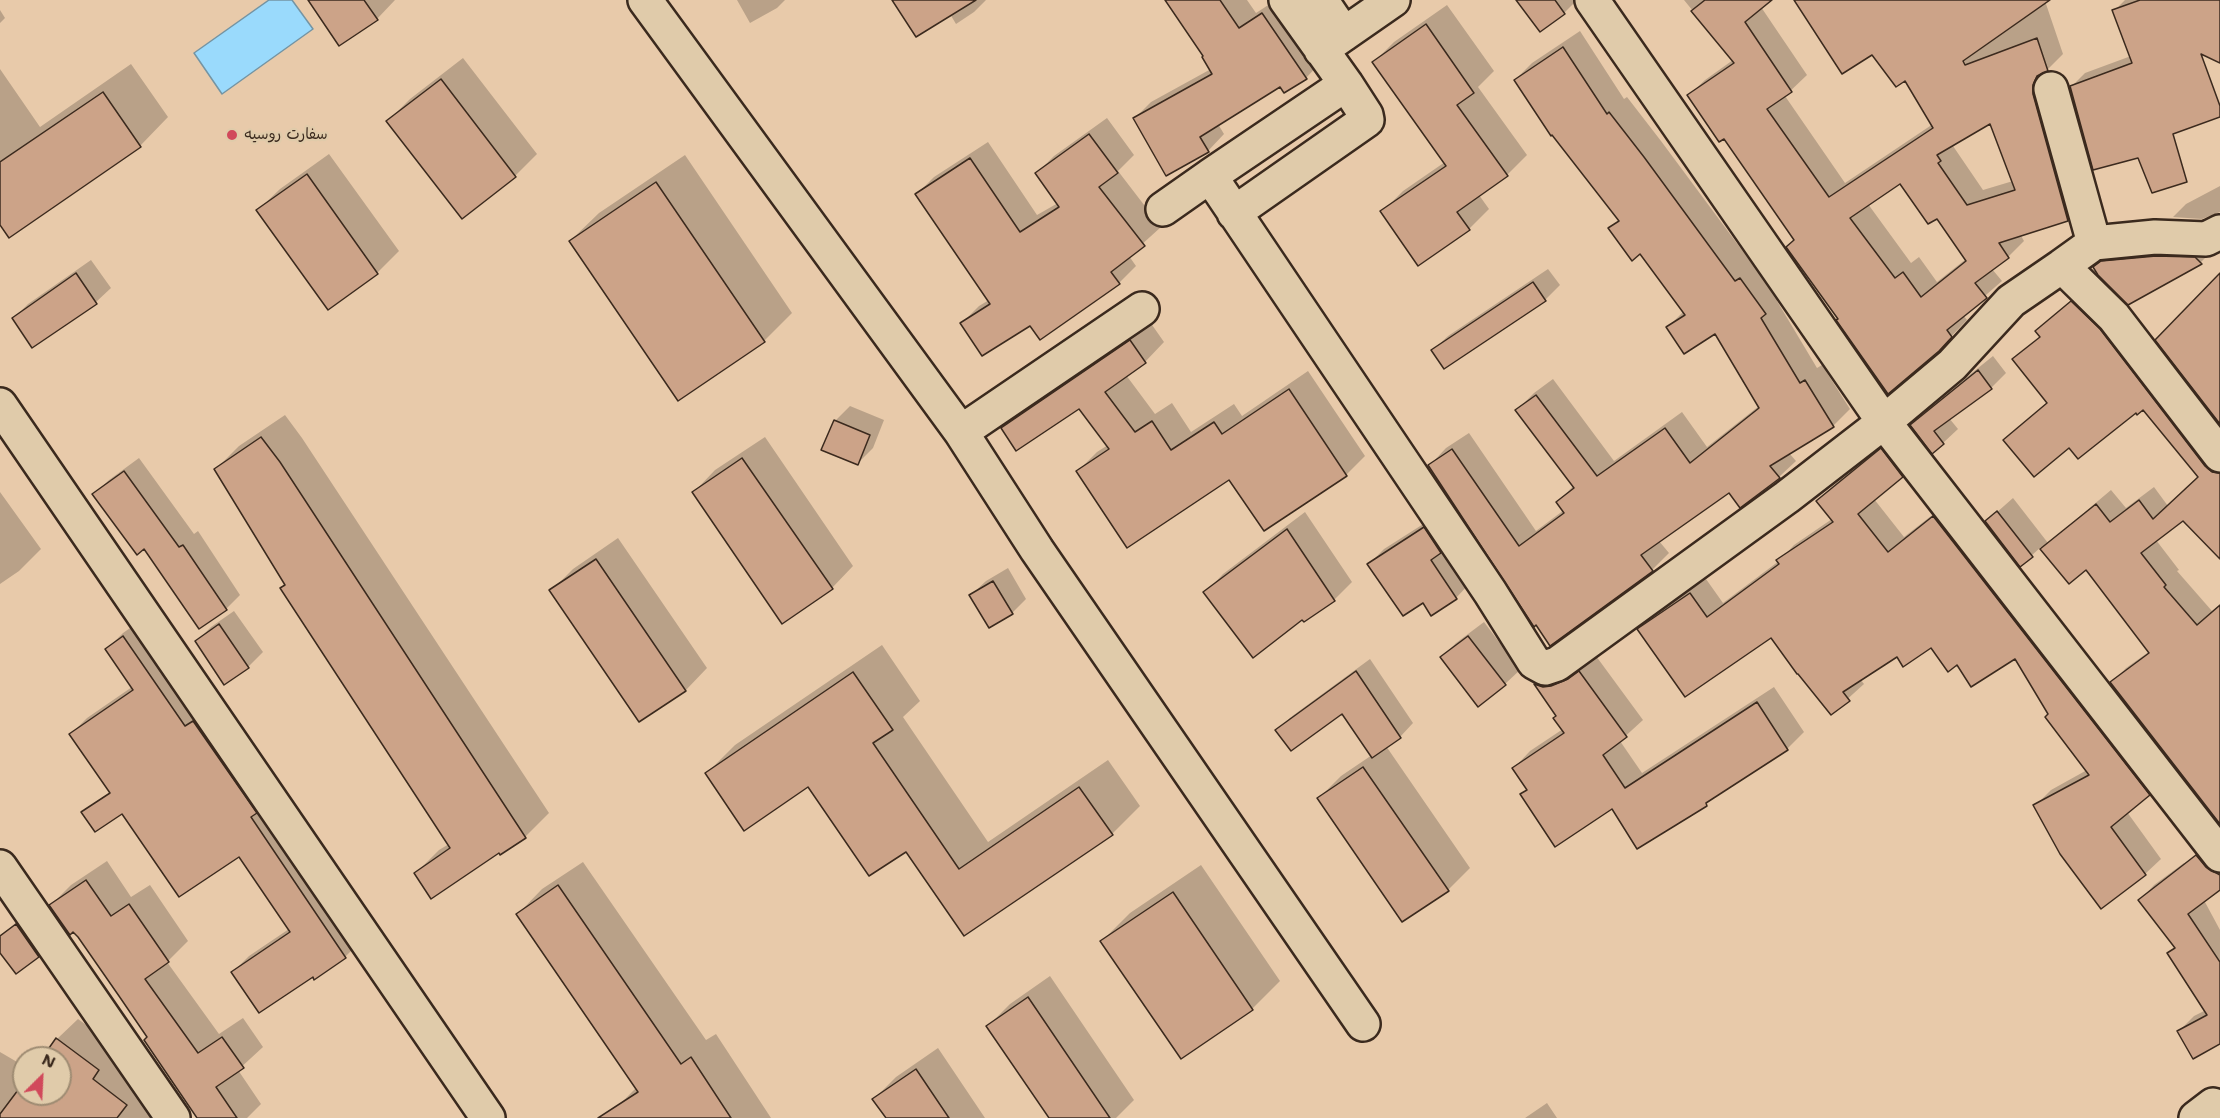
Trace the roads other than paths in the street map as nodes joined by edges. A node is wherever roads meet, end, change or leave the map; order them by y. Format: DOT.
graph roads {
  1 [pos="645,0"];
  2 [pos="1393,0"];
  3 [pos="1592,0"];
  4 [pos="1304,3"];
  5 [pos="1333,42"];
  6 [pos="1346,84"];
  7 [pos="2051,89"];
  8 [pos="1210,176"];
  9 [pos="1163,209"];
  10 [pos="1234,213"];
  11 [pos="2215,241"];
  12 [pos="2094,243"];
  13 [pos="2062,266"];
  14 [pos="1142,309"];
  15 [pos="0,405"];
  16 [pos="1884,422"];
  17 [pos="961,432"];
  18 [pos="2220,455"];
  19 [pos="2220,855"];
  20 [pos="0,867"];
  21 [pos="1363,1023"];
  22 [pos="173,1118"];
  23 [pos="488,1118"];
  1 -- 17 [label="street"];
  2 -- 5 [label="street"];
  3 -- 16 [label="street"];
  4 -- 5 [label="street"];
  5 -- 6 [label="street"];
  6 -- 8 [label="street"];
  6 -- 10 [label="street"];
  7 -- 12 [label="street"];
  8 -- 9 [label="street"];
  8 -- 10 [label="street"];
  10 -- 16 [label="street"];
  11 -- 12 [label="street"];
  12 -- 13 [label="street"];
  13 -- 16 [label="street"];
  13 -- 18 [label="street"];
  14 -- 17 [label="street"];
  15 -- 23 [label="street"];
  16 -- 19 [label="street"];
  17 -- 21 [label="street"];
  20 -- 22 [label="street"];
}
